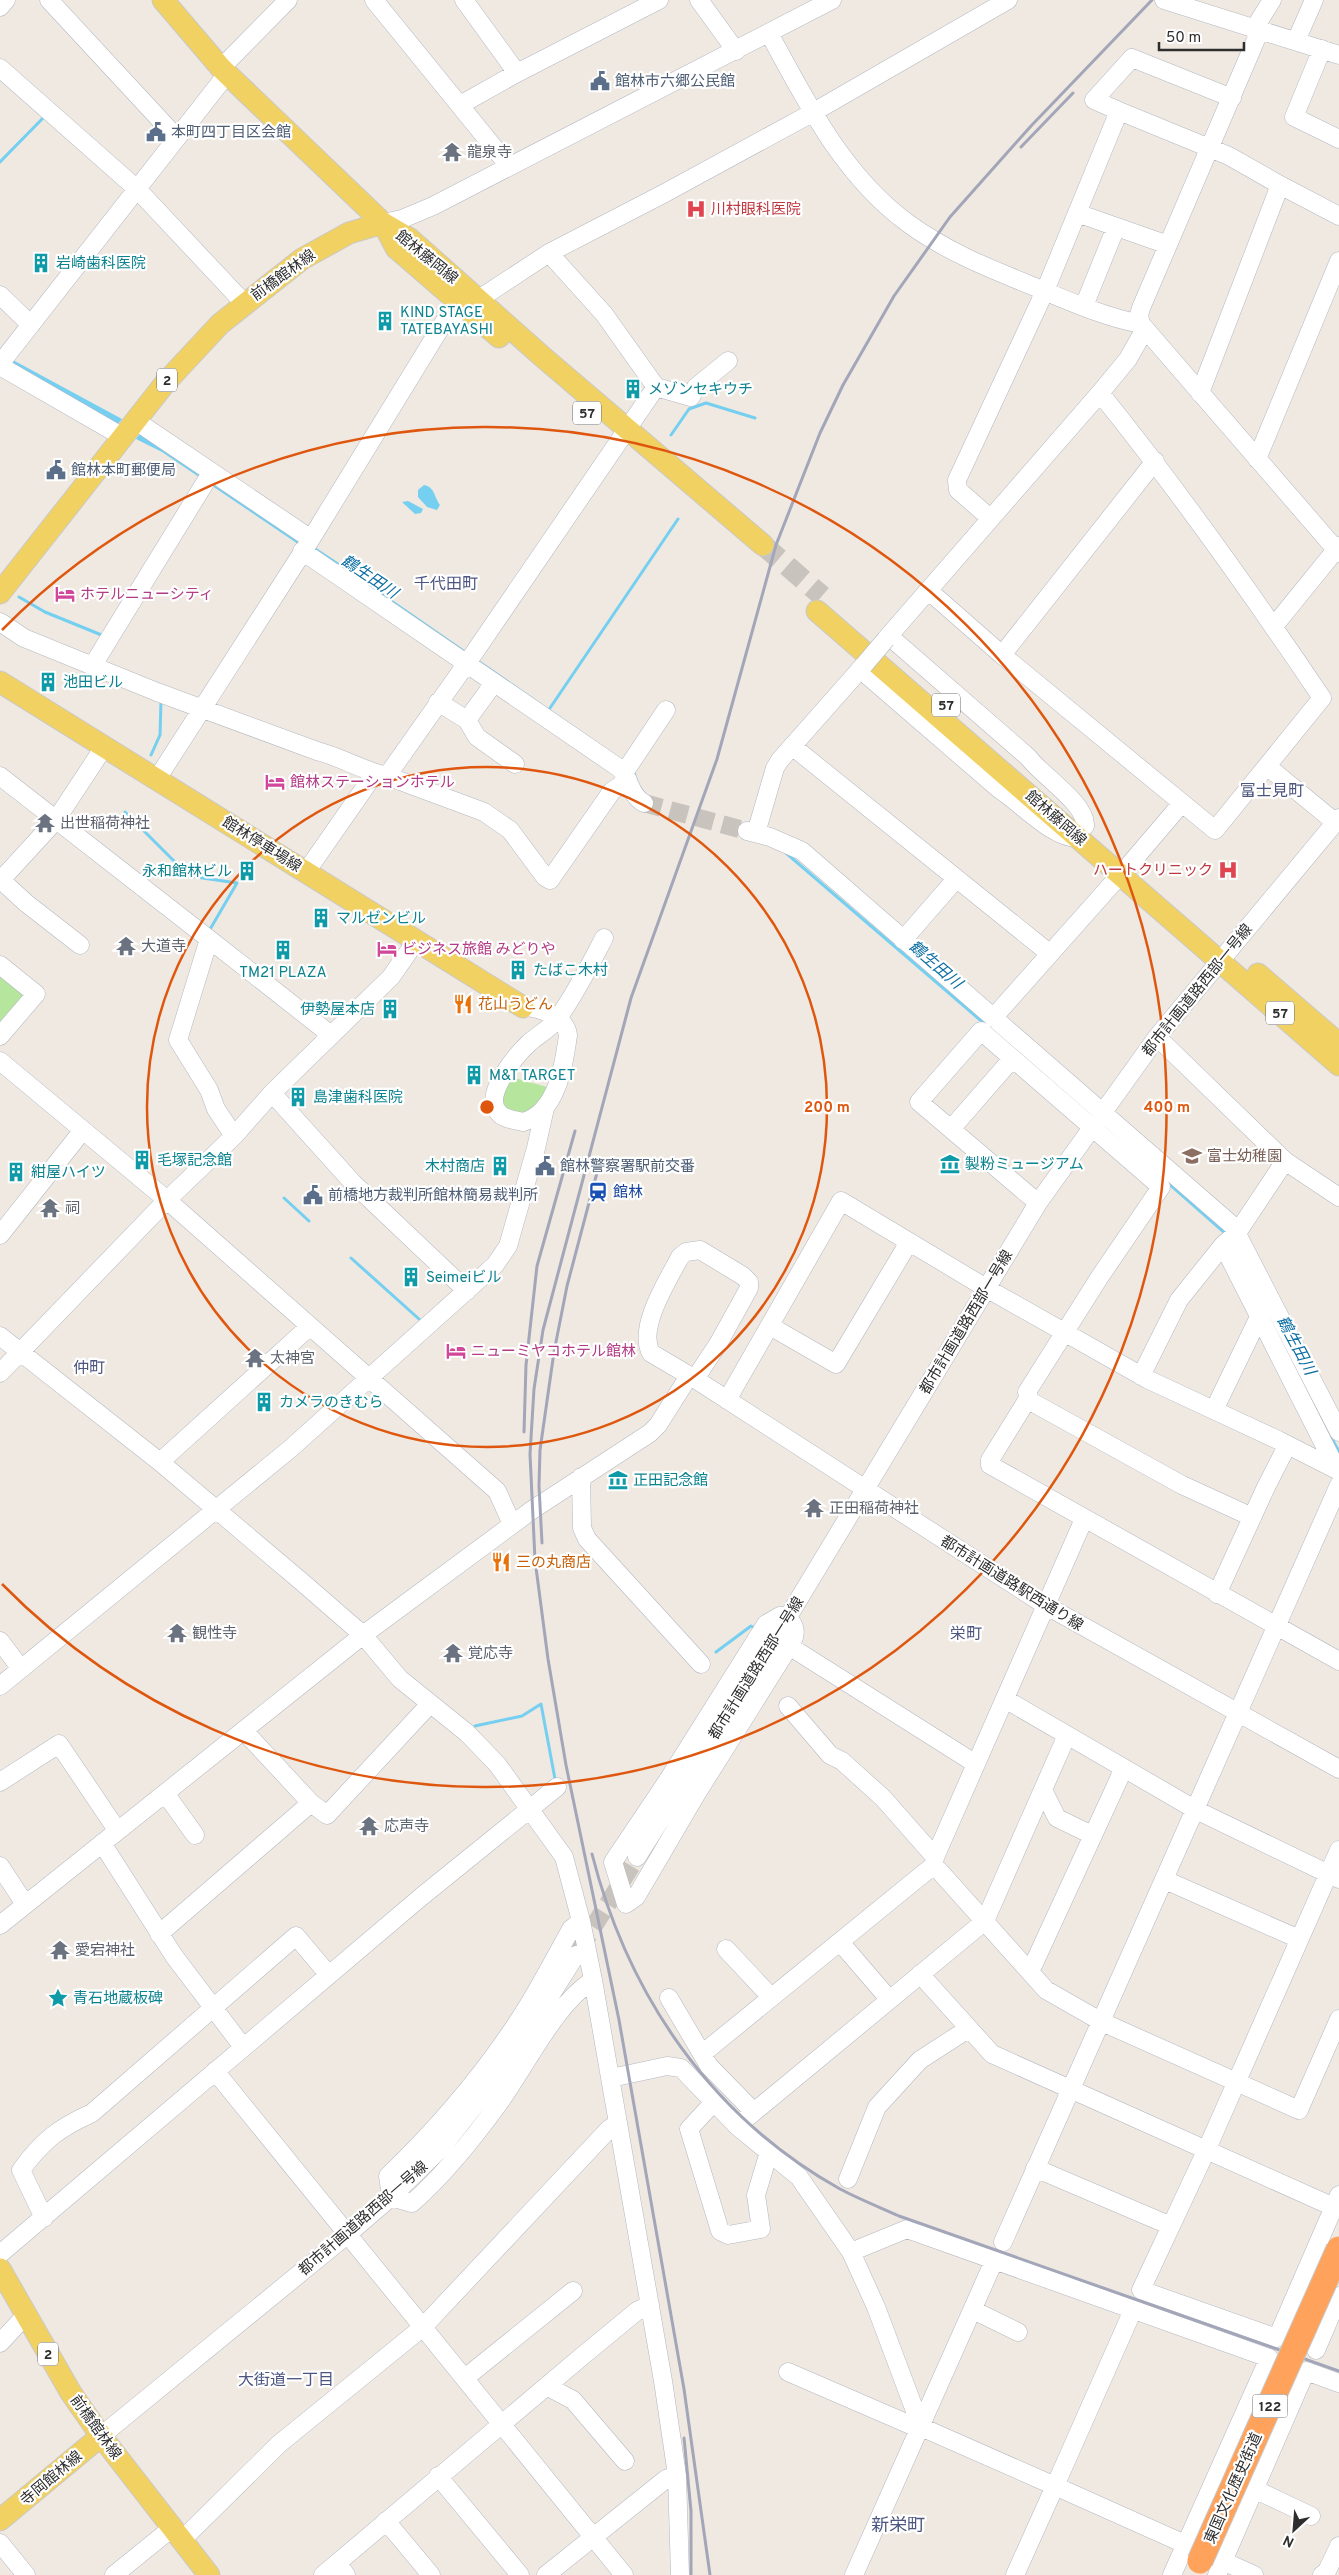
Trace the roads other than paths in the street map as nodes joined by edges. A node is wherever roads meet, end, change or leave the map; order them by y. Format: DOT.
graph roads {
  1 [pos="6,0"];
  2 [pos="49,0"];
  3 [pos="163,0"];
  4 [pos="374,0"];
  5 [pos="464,0"];
  6 [pos="659,0"];
  7 [pos="699,0"];
  8 [pos="832,0"];
  9 [pos="1008,0"];
  10 [pos="1272,0"];
  11 [pos="1314,0"];
  12 [pos="1173,1"];
  13 [pos="279,3"];
  14 [pos="804,6"];
  15 [pos="0,7"];
  16 [pos="1260,30"];
  17 [pos="769,33"];
  18 [pos="1296,41"];
  19 [pos="1322,49"];
  20 [pos="736,51"];
  21 [pos="1339,55"];
  22 [pos="0,68"];
  23 [pos="224,71"];
  24 [pos="517,73"];
  25 [pos="1232,98"];
  26 [pos="460,105"];
  27 [pos="1118,111"];
  28 [pos="812,113"];
  29 [pos="177,138"];
  30 [pos="1339,139"];
  31 [pos="1210,148"];
  32 [pos="509,166"];
  33 [pos="1280,186"];
  34 [pos="137,189"];
  35 [pos="1077,213"];
  36 [pos="1339,216"];
  37 [pos="383,223"];
  38 [pos="1116,227"];
  39 [pos="1168,245"];
  40 [pos="548,253"];
  41 [pos="1339,261"];
  42 [pos="1045,291"];
  43 [pos="0,295"];
  44 [pos="1332,299"];
  45 [pos="244,303"];
  46 [pos="471,303"];
  47 [pos="1084,306"];
  48 [pos="31,325"];
  49 [pos="1143,326"];
  50 [pos="3,358"];
  51 [pos="728,361"];
  52 [pos="656,387"];
  53 [pos="1100,393"];
  54 [pos="1200,393"];
  55 [pos="129,429"];
  56 [pos="623,434"];
  57 [pos="1257,459"];
  58 [pos="1155,461"];
  59 [pos="209,477"];
  60 [pos="990,518"];
  61 [pos="306,545"];
  62 [pos="1338,550"];
  63 [pos="762,553"];
  64 [pos="1,589"];
  65 [pos="929,591"];
  66 [pos="820,603"];
  67 [pos="0,622"];
  68 [pos="1274,626"];
  69 [pos="887,638"];
  70 [pos="1002,656"];
  71 [pos="469,660"];
  72 [pos="92,666"];
  73 [pos="862,667"];
  74 [pos="0,682"];
  75 [pos="494,683"];
  76 [pos="438,702"];
  77 [pos="201,709"];
  78 [pos="666,710"];
  79 [pos="467,720"];
  80 [pos="104,746"];
  81 [pos="792,746"];
  82 [pos="515,764"];
  83 [pos="1268,767"];
  84 [pos="627,772"];
  85 [pos="381,774"];
  86 [pos="0,776"];
  87 [pos="157,779"];
  88 [pos="644,803"];
  89 [pos="1182,803"];
  90 [pos="56,820"];
  91 [pos="1337,820"];
  92 [pos="1082,832"];
  93 [pos="1125,870"];
  94 [pos="306,872"];
  95 [pos="956,879"];
  96 [pos="0,880"];
  97 [pos="604,938"];
  98 [pos="209,939"];
  99 [pos="903,940"];
  100 [pos="416,941"];
  101 [pos="80,945"];
  102 [pos="1049,953"];
  103 [pos="1225,956"];
  104 [pos="0,965"];
  105 [pos="523,1007"];
  106 [pos="993,1018"];
  107 [pos="558,1019"];
  108 [pos="332,1034"];
  109 [pos="0,1036"];
  110 [pos="1157,1037"];
  111 [pos="528,1044"];
  112 [pos="1339,1044"];
  113 [pos="1012,1059"];
  114 [pos="0,1061"];
  115 [pos="1339,1065"];
  116 [pos="272,1093"];
  117 [pos="545,1108"];
  118 [pos="1102,1111"];
  119 [pos="523,1122"];
  120 [pos="1090,1128"];
  121 [pos="951,1129"];
  122 [pos="83,1130"];
  123 [pos="234,1136"];
  124 [pos="532,1159"];
  125 [pos="1285,1160"];
  126 [pos="1339,1197"];
  127 [pos="167,1200"];
  128 [pos="1038,1203"];
  129 [pos="1237,1233"];
  130 [pos="0,1235"];
  131 [pos="909,1242"];
  132 [pos="1223,1245"];
  133 [pos="986,1288"];
  134 [pos="468,1291"];
  135 [pos="1260,1315"];
  136 [pos="770,1326"];
  137 [pos="309,1327"];
  138 [pos="1065,1333"];
  139 [pos="0,1336"];
  140 [pos="21,1352"];
  141 [pos="0,1373"];
  142 [pos="1141,1376"];
  143 [pos="692,1377"];
  144 [pos="370,1379"];
  145 [pos="1029,1397"];
  146 [pos="727,1400"];
  147 [pos="1214,1410"];
  148 [pos="1339,1432"];
  149 [pos="1287,1446"];
  150 [pos="160,1462"];
  151 [pos="1338,1475"];
  152 [pos="580,1477"];
  153 [pos="864,1490"];
  154 [pos="216,1508"];
  155 [pos="1252,1517"];
  156 [pos="1084,1519"];
  157 [pos="512,1524"];
  158 [pos="1217,1594"];
  159 [pos="1045,1605"];
  160 [pos="788,1617"];
  161 [pos="1277,1626"];
  162 [pos="363,1635"];
  163 [pos="0,1641"];
  164 [pos="789,1646"];
  165 [pos="1339,1660"];
  166 [pos="701,1664"];
  167 [pos="21,1669"];
  168 [pos="0,1686"];
  169 [pos="1005,1699"];
  170 [pos="429,1705"];
  171 [pos="788,1706"];
  172 [pos="1238,1714"];
  173 [pos="244,1731"];
  174 [pos="1067,1735"];
  175 [pos="976,1764"];
  176 [pos="1124,1768"];
  177 [pos="1339,1769"];
  178 [pos="0,1782"];
  179 [pos="557,1787"];
  180 [pos="1042,1790"];
  181 [pos="165,1793"];
  182 [pos="312,1803"];
  183 [pos="531,1809"];
  184 [pos="1196,1810"];
  185 [pos="118,1830"];
  186 [pos="195,1835"];
  187 [pos="1092,1835"];
  188 [pos="102,1843"];
  189 [pos="1339,1850"];
  190 [pos="637,1857"];
  191 [pos="934,1861"];
  192 [pos="0,1866"];
  193 [pos="1334,1877"];
  194 [pos="1165,1880"];
  195 [pos="25,1904"];
  196 [pos="582,1920"];
  197 [pos="985,1921"];
  198 [pos="0,1925"];
  199 [pos="159,1934"];
  200 [pos="1299,1940"];
  201 [pos="840,1942"];
  202 [pos="726,1949"];
  203 [pos="576,1955"];
  204 [pos="1030,1972"];
  205 [pos="328,1974"];
  206 [pos="920,1974"];
  207 [pos="593,1980"];
  208 [pos="771,1997"];
  209 [pos="669,1998"];
  210 [pos="889,2000"];
  211 [pos="214,2007"];
  212 [pos="1339,2020"];
  213 [pos="1102,2022"];
  214 [pos="968,2029"];
  215 [pos="243,2047"];
  216 [pos="702,2054"];
  217 [pos="216,2071"];
  218 [pos="611,2078"];
  219 [pos="1236,2082"];
  220 [pos="1070,2089"];
  221 [pos="714,2102"];
  222 [pos="753,2111"];
  223 [pos="618,2123"];
  224 [pos="737,2126"];
  225 [pos="1206,2151"];
  226 [pos="769,2152"];
  227 [pos="1035,2168"];
  228 [pos="848,2180"];
  229 [pos="391,2198"];
  230 [pos="1338,2201"];
  231 [pos="44,2218"];
  232 [pos="1171,2226"];
  233 [pos="348,2234"];
  234 [pos="1004,2242"];
  235 [pos="1339,2249"];
  236 [pos="852,2252"];
  237 [pos="0,2254"];
  238 [pos="994,2261"];
  239 [pos="0,2269"];
  240 [pos="572,2291"];
  241 [pos="1339,2296"];
  242 [pos="650,2305"];
  243 [pos="973,2310"];
  244 [pos="1133,2310"];
  245 [pos="1289,2310"];
  246 [pos="26,2316"];
  247 [pos="1326,2326"];
  248 [pos="424,2327"];
  249 [pos="1018,2332"];
  250 [pos="0,2343"];
  251 [pos="1316,2350"];
  252 [pos="788,2372"];
  253 [pos="465,2378"];
  254 [pos="550,2383"];
  255 [pos="1339,2383"];
  256 [pos="1256,2386"];
  257 [pos="1292,2401"];
  258 [pos="502,2424"];
  259 [pos="921,2427"];
  260 [pos="101,2436"];
  261 [pos="625,2461"];
  262 [pos="677,2475"];
  263 [pos="438,2476"];
  264 [pos="1055,2486"];
  265 [pos="1254,2489"];
  266 [pos="1311,2516"];
  267 [pos="0,2520"];
  268 [pos="386,2521"];
  269 [pos="177,2534"];
  270 [pos="594,2537"];
  271 [pos="0,2543"];
  272 [pos="1339,2546"];
  273 [pos="1207,2560"];
  274 [pos="342,2569"];
  275 [pos="26,2575"];
  276 [pos="114,2575"];
  277 [pos="209,2575"];
  278 [pos="323,2575"];
  279 [pos="430,2575"];
  280 [pos="520,2575"];
  281 [pos="546,2575"];
  282 [pos="624,2575"];
  283 [pos="680,2575"];
  284 [pos="854,2575"];
  285 [pos="1015,2575"];
  286 [pos="1172,2575"];
  287 [pos="1254,2575"];
  288 [pos="1322,2575"];
  1 -- 15 [label="street"];
  2 -- 29 [label="street"];
  3 -- 23 [label="main road"];
  4 -- 26 [label="street"];
  5 -- 24 [label="street"];
  6 -- 24 [label="street"];
  7 -- 20 [label="street"];
  8 -- 14 [label="street"];
  9 -- 28 [label="street"];
  10 -- 16 [label="street"];
  11 -- 18 [label="street"];
  12 -- 16 [label="street"];
  13 -- 23 [label="street"];
  14 -- 17 [label="street"];
  16 -- 18 [label="street"];
  16 -- 25 [label="street"];
  17 -- 20 [label="street"];
  17 -- 28 [label="street"];
  18 -- 19 [label="street"];
  19 -- 21 [label="street"];
  19 -- 30 [label="street"];
  20 -- 32 [label="street"];
  22 -- 34 [label="street"];
  23 -- 29 [label="street"];
  23 -- 37 [label="main road"];
  24 -- 26 [label="street"];
  25 -- 27 [label="street"];
  25 -- 31 [label="street"];
  26 -- 32 [label="street"];
  27 -- 31 [label="street"];
  27 -- 35 [label="street"];
  28 -- 40 [label="street"];
  28 -- 42 [label="street"];
  29 -- 34 [label="street"];
  31 -- 33 [label="street"];
  31 -- 39 [label="street"];
  32 -- 37 [label="street"];
  33 -- 36 [label="street"];
  33 -- 54 [label="street"];
  34 -- 45 [label="street"];
  34 -- 48 [label="street"];
  35 -- 38 [label="street"];
  35 -- 42 [label="street"];
  37 -- 45 [label="main road, 前橋館林線 / 2"];
  37 -- 46 [label="main road, 館林藤岡線 / 57"];
  38 -- 39 [label="street"];
  38 -- 47 [label="street"];
  39 -- 49 [label="street"];
  40 -- 46 [label="street"];
  40 -- 52 [label="street"];
  41 -- 44 [label="street"];
  42 -- 47 [label="street"];
  42 -- 60 [label="street"];
  43 -- 48 [label="street"];
  44 -- 57 [label="street"];
  45 -- 55 [label="main road, 前橋館林線 / 2"];
  46 -- 56 [label="main road, 館林藤岡線 / 57"];
  46 -- 61 [label="street"];
  47 -- 49 [label="street"];
  48 -- 50 [label="street"];
  49 -- 53 [label="street"];
  49 -- 54 [label="street"];
  50 -- 55 [label="street"];
  51 -- 52 [label="street"];
  52 -- 56 [label="street"];
  53 -- 58 [label="street"];
  53 -- 60 [label="street"];
  54 -- 57 [label="street"];
  55 -- 59 [label="street"];
  55 -- 64 [label="main road, 前橋館林線 / 2"];
  56 -- 63 [label="main road, 館林藤岡線 / 57"];
  56 -- 71 [label="street"];
  57 -- 62 [label="street"];
  58 -- 68 [label="street"];
  58 -- 70 [label="street"];
  59 -- 61 [label="street"];
  59 -- 72 [label="street"];
  60 -- 65 [label="street"];
  61 -- 71 [label="street"];
  61 -- 77 [label="street"];
  62 -- 68 [label="street"];
  65 -- 69 [label="street"];
  65 -- 70 [label="street"];
  66 -- 92 [label="main road, 館林藤岡線 / 57"];
  67 -- 72 [label="street"];
  68 -- 83 [label="street"];
  69 -- 73 [label="street, bridge"];
  69 -- 92 [label="street"];
  70 -- 89 [label="street"];
  71 -- 75 [label="street"];
  71 -- 76 [label="street"];
  72 -- 77 [label="street"];
  73 -- 81 [label="street"];
  73 -- 92 [label="street"];
  74 -- 80 [label="main road, 館林停車場線"];
  75 -- 79 [label="street"];
  75 -- 84 [label="street"];
  76 -- 79 [label="street"];
  76 -- 85 [label="street"];
  77 -- 85 [label="street"];
  77 -- 87 [label="street"];
  78 -- 84 [label="street"];
  79 -- 82 [label="street"];
  80 -- 87 [label="main road, 館林停車場線"];
  80 -- 90 [label="street"];
  81 -- 95 [label="street"];
  81 -- 99 [label="street"];
  83 -- 89 [label="street"];
  83 -- 91 [label="street"];
  84 -- 85 [label="street"];
  84 -- 88 [label="street"];
  85 -- 94 [label="street"];
  86 -- 90 [label="street"];
  87 -- 94 [label="main road, 館林停車場線"];
  89 -- 93 [label="street"];
  90 -- 96 [label="street"];
  90 -- 98 [label="street"];
  91 -- 103 [label="street, 都市計画道路西部一号線"];
  92 -- 93 [label="main road, 館林藤岡線 / 57"];
  93 -- 102 [label="street"];
  93 -- 103 [label="main road, 館林藤岡線 / 57"];
  94 -- 100 [label="main road, 館林停車場線"];
  95 -- 99 [label="street"];
  95 -- 102 [label="street"];
  96 -- 101 [label="street"];
  97 -- 107 [label="street"];
  98 -- 108 [label="street"];
  98 -- 123 [label="street"];
  99 -- 106 [label="street"];
  100 -- 105 [label="main road, 館林停車場線"];
  100 -- 108 [label="street"];
  102 -- 106 [label="street"];
  103 -- 110 [label="street, 都市計画道路西部一号線"];
  103 -- 112 [label="main road, 館林藤岡線 / 57"];
  103 -- 115 [label="main road, 館林藤岡線 / 57"];
  104 -- 109 [label="street"];
  105 -- 107 [label="street"];
  105 -- 111 [label="street"];
  106 -- 118 [label="street"];
  107 -- 111 [label="street"];
  107 -- 117 [label="street"];
  108 -- 116 [label="street"];
  110 -- 118 [label="street, 都市計画道路西部一号線"];
  110 -- 125 [label="street"];
  111 -- 119 [label="street"];
  113 -- 120 [label="street"];
  113 -- 121 [label="street"];
  113 -- 121 [label="street"];
  114 -- 122 [label="street"];
  116 -- 123 [label="street"];
  116 -- 134 [label="street"];
  117 -- 119 [label="street"];
  117 -- 124 [label="street"];
  118 -- 120 [label="street, 都市計画道路西部一号線"];
  118 -- 129 [label="street"];
  119 -- 124 [label="street"];
  120 -- 128 [label="street, 都市計画道路西部一号線"];
  120 -- 138 [label="street"];
  121 -- 128 [label="street"];
  122 -- 127 [label="street"];
  122 -- 130 [label="street"];
  123 -- 127 [label="street"];
  124 -- 134 [label="street"];
  125 -- 126 [label="street"];
  125 -- 129 [label="street"];
  127 -- 137 [label="street"];
  127 -- 140 [label="street"];
  128 -- 133 [label="street, 都市計画道路西部一号線"];
  129 -- 132 [label="street"];
  129 -- 148 [label="street"];
  131 -- 133 [label="street"];
  131 -- 136 [label="street"];
  131 -- 136 [label="street"];
  132 -- 135 [label="street"];
  132 -- 142 [label="street"];
  133 -- 138 [label="street"];
  133 -- 153 [label="street, 都市計画道路西部一号線"];
  134 -- 144 [label="street"];
  135 -- 147 [label="street"];
  135 -- 151 [label="street"];
  136 -- 146 [label="street"];
  137 -- 144 [label="street"];
  137 -- 150 [label="street"];
  138 -- 142 [label="street"];
  138 -- 145 [label="street"];
  139 -- 140 [label="street"];
  140 -- 141 [label="street"];
  140 -- 150 [label="street"];
  142 -- 147 [label="street"];
  143 -- 143 [label="street"];
  143 -- 146 [label="street, 都市計画道路駅西通り線"];
  143 -- 152 [label="street"];
  144 -- 154 [label="street"];
  144 -- 157 [label="street"];
  145 -- 155 [label="street"];
  145 -- 156 [label="street"];
  146 -- 153 [label="street, 都市計画道路駅西通り線"];
  147 -- 149 [label="street"];
  149 -- 151 [label="street"];
  149 -- 155 [label="street"];
  150 -- 154 [label="street"];
  151 -- 161 [label="street"];
  152 -- 157 [label="street"];
  152 -- 166 [label="street"];
  153 -- 159 [label="street, 都市計画道路駅西通り線"];
  153 -- 160 [label="street, 都市計画道路西部一号線"];
  154 -- 162 [label="street"];
  154 -- 167 [label="street"];
  155 -- 158 [label="street"];
  156 -- 158 [label="street"];
  156 -- 159 [label="street"];
  157 -- 162 [label="street"];
  158 -- 161 [label="street"];
  159 -- 169 [label="street"];
  159 -- 172 [label="street, 都市計画道路駅西通り線"];
  160 -- 164 [label="street"];
  160 -- 164 [label="street"];
  160 -- 190 [label="street, 都市計画道路西部一号線"];
  161 -- 165 [label="street"];
  161 -- 172 [label="street"];
  162 -- 170 [label="street"];
  162 -- 173 [label="street"];
  163 -- 167 [label="street"];
  164 -- 175 [label="street"];
  167 -- 168 [label="street"];
  169 -- 174 [label="street"];
  169 -- 175 [label="street"];
  170 -- 182 [label="street"];
  170 -- 183 [label="street"];
  171 -- 191 [label="street"];
  172 -- 177 [label="street, 都市計画道路駅西通り線"];
  172 -- 184 [label="street"];
  173 -- 181 [label="street"];
  173 -- 182 [label="street"];
  174 -- 176 [label="street"];
  174 -- 180 [label="street"];
  175 -- 191 [label="street"];
  176 -- 184 [label="street"];
  176 -- 187 [label="street"];
  178 -- 185 [label="street"];
  179 -- 183 [label="street"];
  180 -- 187 [label="street"];
  180 -- 197 [label="street"];
  181 -- 185 [label="street"];
  181 -- 186 [label="street"];
  182 -- 199 [label="street"];
  183 -- 196 [label="street"];
  183 -- 205 [label="street"];
  184 -- 193 [label="street"];
  184 -- 194 [label="street"];
  185 -- 188 [label="street"];
  187 -- 204 [label="street"];
  188 -- 195 [label="street"];
  188 -- 199 [label="street"];
  189 -- 193 [label="street"];
  191 -- 197 [label="street"];
  191 -- 201 [label="street"];
  192 -- 195 [label="street"];
  193 -- 200 [label="street"];
  194 -- 200 [label="street"];
  194 -- 213 [label="street"];
  195 -- 198 [label="street"];
  196 -- 207 [label="street"];
  196 -- 229 [label="street"];
  197 -- 204 [label="street"];
  197 -- 206 [label="street"];
  199 -- 211 [label="street"];
  200 -- 219 [label="street"];
  201 -- 208 [label="street"];
  201 -- 210 [label="street"];
  202 -- 208 [label="street"];
  203 -- 229 [label="street, 都市計画道路西部一号線"];
  204 -- 213 [label="street"];
  205 -- 211 [label="street"];
  205 -- 215 [label="street"];
  206 -- 210 [label="street"];
  206 -- 214 [label="street"];
  207 -- 218 [label="street"];
  207 -- 229 [label="street"];
  208 -- 216 [label="street"];
  209 -- 216 [label="street"];
  210 -- 222 [label="street"];
  211 -- 215 [label="street"];
  211 -- 231 [label="street"];
  212 -- 219 [label="street"];
  213 -- 219 [label="street"];
  213 -- 220 [label="street"];
  214 -- 220 [label="street"];
  214 -- 228 [label="street"];
  215 -- 217 [label="street"];
  216 -- 222 [label="street"];
  217 -- 231 [label="street"];
  217 -- 233 [label="street"];
  218 -- 221 [label="street"];
  218 -- 223 [label="street"];
  219 -- 225 [label="street"];
  220 -- 225 [label="street"];
  220 -- 227 [label="street"];
  221 -- 224 [label="street"];
  221 -- 226 [label="street"];
  222 -- 224 [label="street"];
  223 -- 242 [label="street"];
  223 -- 248 [label="street"];
  224 -- 226 [label="street"];
  225 -- 230 [label="street"];
  225 -- 232 [label="street"];
  226 -- 236 [label="street"];
  227 -- 232 [label="street"];
  227 -- 234 [label="street"];
  229 -- 233 [label="street, 都市計画道路西部一号線"];
  230 -- 245 [label="street"];
  231 -- 237 [label="street"];
  232 -- 245 [label="street"];
  233 -- 248 [label="street"];
  233 -- 260 [label="street, 都市計画道路西部一号線"];
  235 -- 273 [label="highway, 東国文化歴史街道 / 122, bridge"];
  236 -- 238 [label="street"];
  236 -- 259 [label="street"];
  238 -- 243 [label="street"];
  238 -- 244 [label="street"];
  239 -- 246 [label="main road, 前橋館林線 / 2"];
  240 -- 253 [label="street"];
  241 -- 247 [label="street"];
  242 -- 254 [label="street"];
  242 -- 262 [label="street"];
  243 -- 249 [label="street"];
  243 -- 259 [label="street"];
  244 -- 256 [label="street"];
  244 -- 264 [label="street"];
  245 -- 247 [label="street"];
  246 -- 250 [label="street"];
  246 -- 260 [label="main road, 前橋館林線 / 2"];
  247 -- 251 [label="street"];
  248 -- 253 [label="street"];
  248 -- 269 [label="street"];
  252 -- 259 [label="street"];
  253 -- 258 [label="street"];
  254 -- 258 [label="street"];
  254 -- 261 [label="street"];
  255 -- 257 [label="street"];
  256 -- 257 [label="street"];
  256 -- 273 [label="street"];
  257 -- 265 [label="street"];
  258 -- 263 [label="street"];
  258 -- 270 [label="street"];
  259 -- 264 [label="street"];
  259 -- 284 [label="street"];
  260 -- 267 [label="main road, 寺岡館林線"];
  260 -- 269 [label="main road, 前橋館林線 / 2"];
  262 -- 270 [label="street"];
  262 -- 283 [label="street"];
  263 -- 268 [label="street"];
  263 -- 280 [label="street"];
  264 -- 273 [label="street"];
  264 -- 285 [label="street"];
  265 -- 266 [label="street"];
  265 -- 273 [label="street"];
  268 -- 274 [label="street"];
  268 -- 279 [label="street"];
  269 -- 276 [label="street"];
  269 -- 277 [label="main road, 前橋館林線 / 2"];
  270 -- 281 [label="street"];
  270 -- 282 [label="street"];
  271 -- 275 [label="street"];
  272 -- 288 [label="street"];
  273 -- 286 [label="street"];
  273 -- 287 [label="street"];
  274 -- 278 [label="street"];
}
